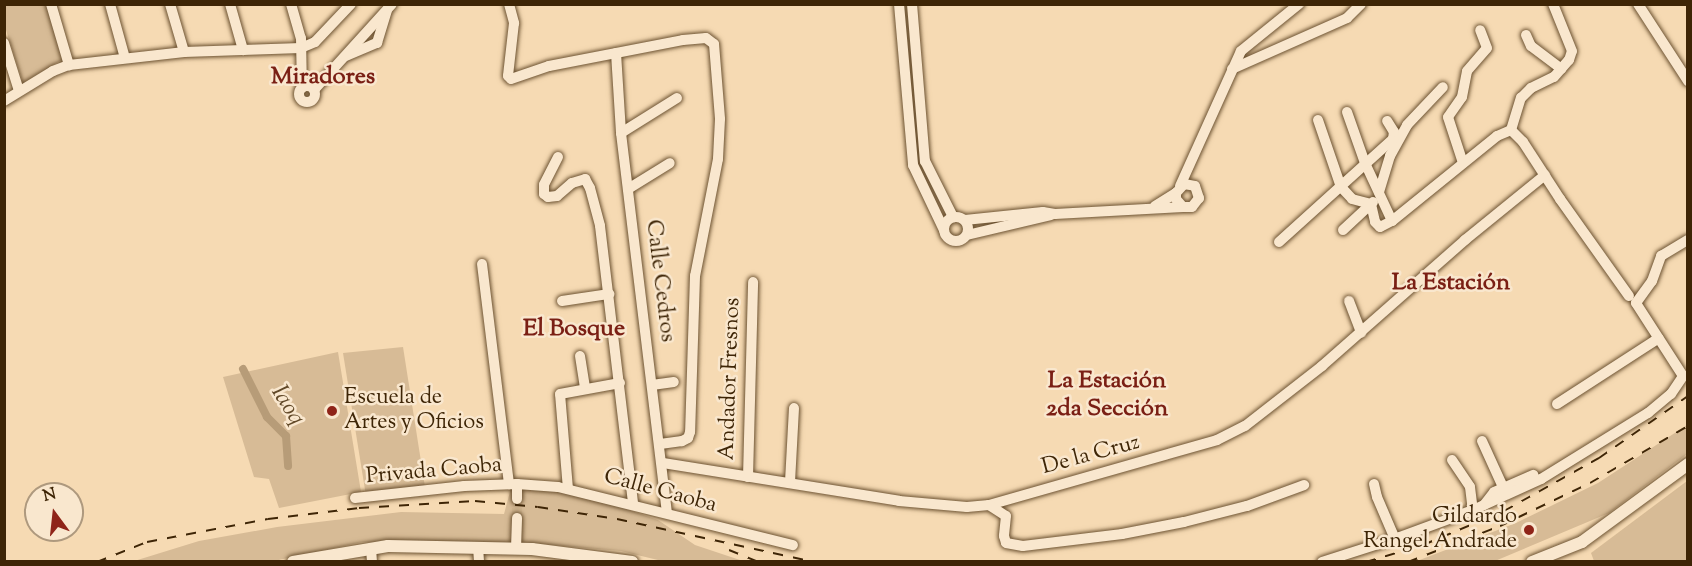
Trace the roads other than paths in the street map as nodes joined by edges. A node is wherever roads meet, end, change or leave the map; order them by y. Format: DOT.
graph roads {
  1 [pos="51,4"];
  2 [pos="110,4"];
  3 [pos="170,4"];
  4 [pos="230,4"];
  5 [pos="291,4"];
  6 [pos="509,4"];
  7 [pos="899,4"];
  8 [pos="912,4"];
  9 [pos="1299,4"];
  10 [pos="1361,4"];
  11 [pos="1553,4"];
  12 [pos="1638,4"];
  13 [pos="351,5"];
  14 [pos="390,7"];
  15 [pos="1480,30"];
  16 [pos="1263,33"];
  17 [pos="1526,35"];
  18 [pos="4,43"];
  19 [pos="301,48"];
  20 [pos="243,50"];
  21 [pos="1272,51"];
  22 [pos="184,52"];
  23 [pos="616,53"];
  24 [pos="125,58"];
  25 [pos="69,65"];
  26 [pos="1232,69"];
  27 [pos="1561,69"];
  28 [pos="1686,78"];
  29 [pos="1443,87"];
  30 [pos="19,91"];
  31 [pos="676,98"];
  32 [pos="4,101"];
  33 [pos="1347,112"];
  34 [pos="1318,120"];
  35 [pos="1387,121"];
  36 [pos="1511,130"];
  37 [pos="621,133"];
  38 [pos="558,157"];
  39 [pos="1193,159"];
  40 [pos="670,163"];
  41 [pos="1365,163"];
  42 [pos="1463,163"];
  43 [pos="1545,175"];
  44 [pos="1196,186"];
  45 [pos="1341,187"];
  46 [pos="628,189"];
  47 [pos="1178,190"];
  48 [pos="1380,194"];
  49 [pos="1371,204"];
  50 [pos="1183,207"];
  51 [pos="1152,208"];
  52 [pos="1055,214"];
  53 [pos="953,217"];
  54 [pos="965,220"];
  55 [pos="1392,221"];
  56 [pos="944,230"];
  57 [pos="1343,230"];
  58 [pos="967,234"];
  59 [pos="1688,240"];
  60 [pos="1279,242"];
  61 [pos="482,264"];
  62 [pos="753,282"];
  63 [pos="609,294"];
  64 [pos="562,301"];
  65 [pos="1633,301"];
  66 [pos="1349,302"];
  67 [pos="1361,333"];
  68 [pos="1659,338"];
  69 [pos="580,356"];
  70 [pos="674,382"];
  71 [pos="620,383"];
  72 [pos="652,385"];
  73 [pos="585,388"];
  74 [pos="1557,404"];
  75 [pos="794,408"];
  76 [pos="1482,441"];
  77 [pos="660,444"];
  78 [pos="1562,459"];
  79 [pos="1452,460"];
  80 [pos="663,463"];
  81 [pos="1688,464"];
  82 [pos="748,477"];
  83 [pos="790,482"];
  84 [pos="513,484"];
  85 [pos="1374,484"];
  86 [pos="1300,487"];
  87 [pos="1503,487"];
  88 [pos="568,489"];
  89 [pos="355,498"];
  90 [pos="517,499"];
  91 [pos="633,504"];
  92 [pos="989,505"];
  93 [pos="1484,505"];
  94 [pos="1473,510"];
  95 [pos="667,513"];
  96 [pos="517,518"];
  97 [pos="1395,539"];
  98 [pos="793,545"];
  99 [pos="478,547"];
  100 [pos="371,548"];
  101 [pos="516,548"];
  102 [pos="617,560"];
  103 [pos="293,561"];
  104 [pos="372,561"];
  105 [pos="478,561"];
  106 [pos="632,561"];
  107 [pos="1322,561"];
  108 [pos="1532,561"];
  1 -- 25 [label="street"];
  2 -- 24 [label="street"];
  3 -- 22 [label="street"];
  4 -- 20 [label="street"];
  5 -- 19 [label="street"];
  6 -- 23 [label="street"];
  7 -- 56 [label="street"];
  8 -- 53 [label="street"];
  9 -- 16 [label="street"];
  10 -- 21 [label="street"];
  11 -- 27 [label="street"];
  12 -- 28 [label="street"];
  13 -- 19 [label="street"];
  14 -- 19 [label="street"];
  15 -- 42 [label="street"];
  16 -- 21 [label="street"];
  16 -- 26 [label="street"];
  17 -- 27 [label="street"];
  18 -- 30 [label="street"];
  19 -- 20 [label="street"];
  20 -- 22 [label="street"];
  21 -- 26 [label="street"];
  22 -- 24 [label="street"];
  23 -- 37 [label="street, Calle Cedros"];
  23 -- 77 [label="street"];
  24 -- 25 [label="street"];
  25 -- 30 [label="street"];
  26 -- 39 [label="street"];
  27 -- 36 [label="street"];
  29 -- 48 [label="street"];
  30 -- 32 [label="street"];
  31 -- 37 [label="street"];
  33 -- 41 [label="street"];
  34 -- 45 [label="street"];
  35 -- 41 [label="street"];
  36 -- 42 [label="street"];
  36 -- 43 [label="street"];
  37 -- 46 [label="street, Calle Cedros"];
  38 -- 63 [label="street"];
  39 -- 44 [label="street"];
  39 -- 47 [label="street"];
  40 -- 46 [label="street"];
  41 -- 45 [label="street"];
  41 -- 48 [label="street"];
  42 -- 55 [label="street"];
  43 -- 65 [label="street"];
  43 -- 67 [label="street, De la Cruz"];
  44 -- 47 [label="street"];
  44 -- 50 [label="street"];
  45 -- 49 [label="street"];
  45 -- 60 [label="street"];
  46 -- 72 [label="street, Calle Cedros"];
  47 -- 50 [label="street"];
  47 -- 51 [label="street"];
  48 -- 49 [label="street"];
  48 -- 55 [label="street"];
  49 -- 55 [label="street"];
  49 -- 57 [label="street"];
  50 -- 51 [label="street"];
  51 -- 52 [label="street"];
  52 -- 54 [label="street"];
  52 -- 58 [label="street"];
  53 -- 54 [label="street"];
  53 -- 56 [label="street"];
  54 -- 58 [label="street"];
  56 -- 58 [label="street"];
  59 -- 65 [label="street"];
  61 -- 84 [label="street"];
  62 -- 82 [label="street, Andador Fresnos"];
  63 -- 64 [label="street"];
  63 -- 71 [label="street"];
  65 -- 68 [label="street"];
  66 -- 67 [label="street"];
  67 -- 92 [label="street, De la Cruz"];
  68 -- 74 [label="street"];
  68 -- 93 [label="street"];
  69 -- 73 [label="street"];
  70 -- 72 [label="street"];
  71 -- 73 [label="street"];
  71 -- 91 [label="street"];
  72 -- 77 [label="street, Calle Cedros"];
  73 -- 88 [label="street"];
  75 -- 83 [label="street"];
  76 -- 87 [label="street"];
  77 -- 80 [label="street, Calle Cedros"];
  78 -- 87 [label="street"];
  79 -- 94 [label="street"];
  80 -- 82 [label="street, De la Cruz"];
  80 -- 95 [label="street, Calle Cedros"];
  81 -- 108 [label="street"];
  82 -- 83 [label="street, De la Cruz"];
  83 -- 92 [label="street, De la Cruz"];
  84 -- 88 [label="street, Calle Caoba"];
  84 -- 89 [label="street, Privada Caoba"];
  84 -- 90 [label="street"];
  85 -- 97 [label="street"];
  86 -- 92 [label="street"];
  87 -- 93 [label="street"];
  88 -- 91 [label="street, Calle Caoba"];
  91 -- 95 [label="street, Calle Caoba"];
  93 -- 94 [label="street"];
  94 -- 97 [label="street"];
  95 -- 98 [label="street, Calle Caoba"];
  96 -- 101 [label="street"];
  97 -- 107 [label="street"];
  99 -- 100 [label="street"];
  99 -- 101 [label="street"];
  99 -- 105 [label="street"];
  100 -- 103 [label="street"];
  100 -- 104 [label="street"];
  101 -- 102 [label="street"];
  102 -- 106 [label="street"];
}
